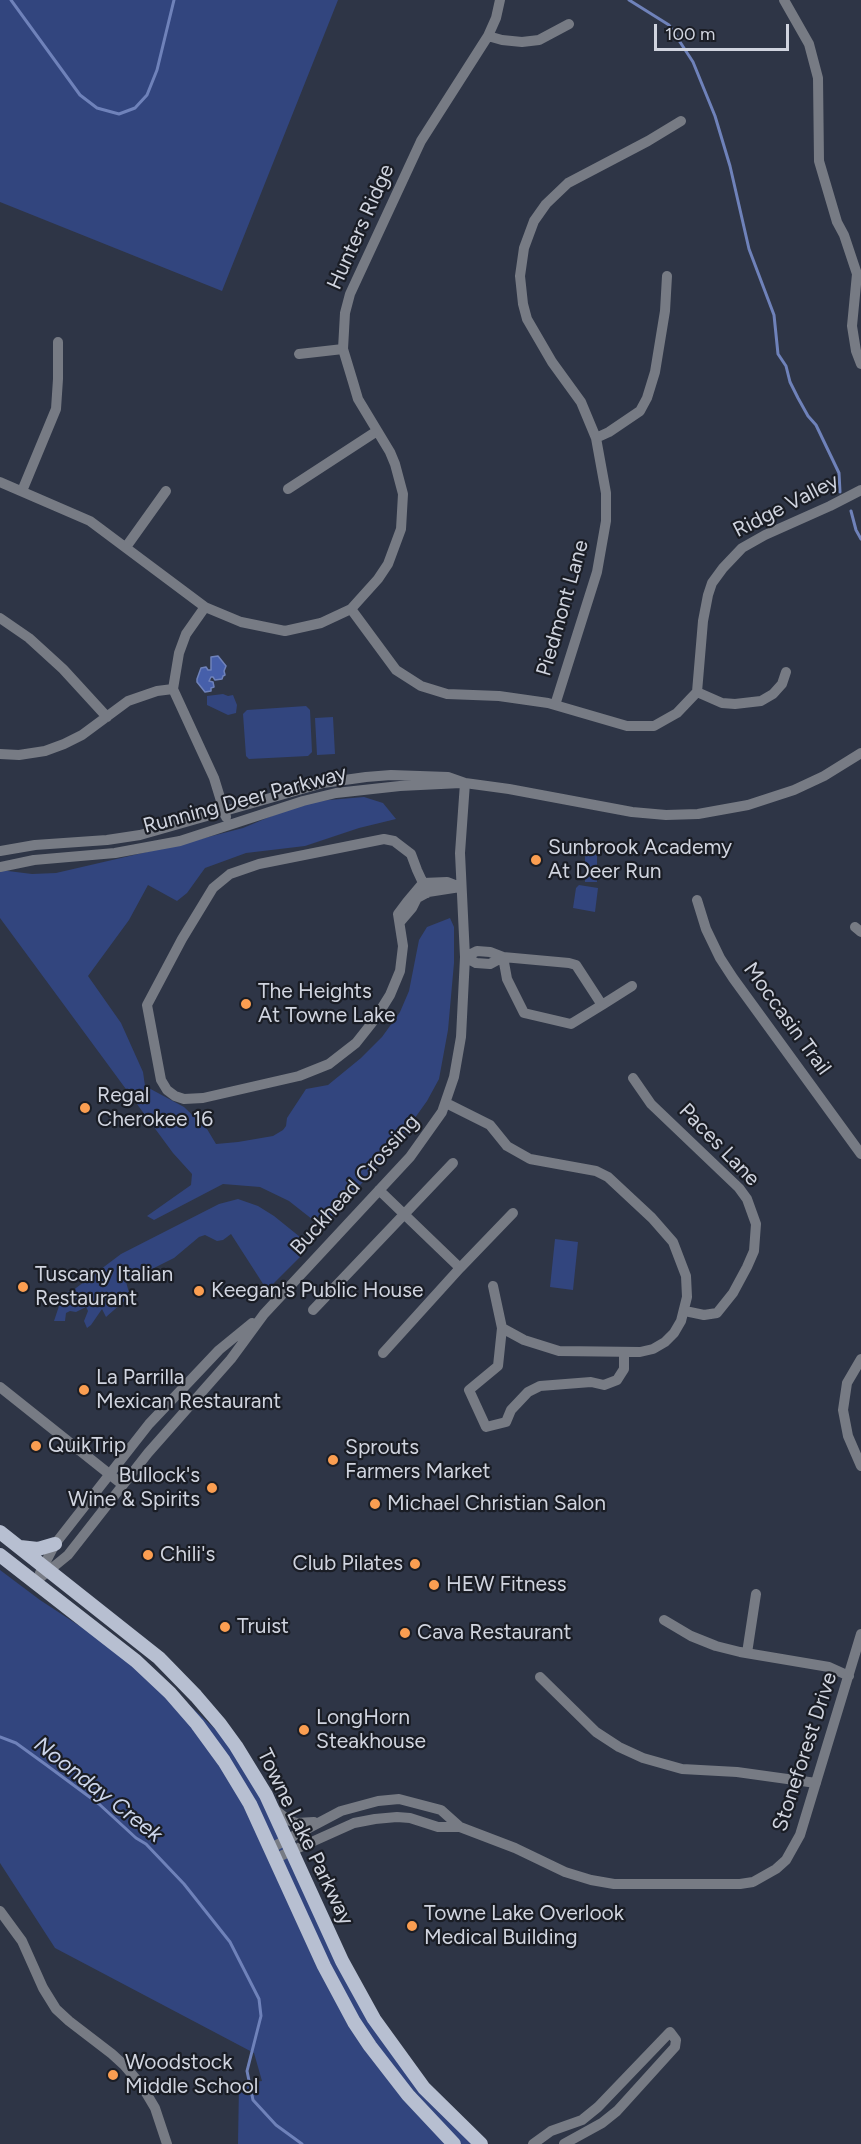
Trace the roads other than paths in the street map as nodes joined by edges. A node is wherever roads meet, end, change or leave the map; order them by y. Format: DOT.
graph roads {
  1 [pos="500,0"];
  2 [pos="784,0"];
  3 [pos="569,24"];
  4 [pos="488,36"];
  5 [pos="681,121"];
  6 [pos="667,276"];
  7 [pos="58,342"];
  8 [pos="343,349"];
  9 [pos="299,354"];
  10 [pos="861,364"];
  11 [pos="377,431"];
  12 [pos="596,438"];
  13 [pos="0,482"];
  14 [pos="288,489"];
  15 [pos="861,490"];
  16 [pos="22,491"];
  17 [pos="166,491"];
  18 [pos="126,547"];
  19 [pos="206,607"];
  20 [pos="351,609"];
  21 [pos="0,618"];
  22 [pos="786,672"];
  23 [pos="173,689"];
  24 [pos="697,692"];
  25 [pos="555,705"];
  26 [pos="107,717"];
  27 [pos="0,753"];
  28 [pos="861,753"];
  29 [pos="465,783"];
  30 [pos="225,812"];
  31 [pos="229,826"];
  32 [pos="0,851"];
  33 [pos="0,867"];
  34 [pos="460,887"];
  35 [pos="425,888"];
  36 [pos="697,900"];
  37 [pos="465,957"];
  38 [pos="503,957"];
  39 [pos="632,986"];
  40 [pos="602,1005"];
  41 [pos="633,1078"];
  42 [pos="446,1103"];
  43 [pos="861,1154"];
  44 [pos="453,1162"];
  45 [pos="379,1190"];
  46 [pos="404,1213"];
  47 [pos="513,1213"];
  48 [pos="460,1268"];
  49 [pos="493,1286"];
  50 [pos="313,1310"];
  51 [pos="685,1311"];
  52 [pos="264,1314"];
  53 [pos="502,1328"];
  54 [pos="624,1352"];
  55 [pos="383,1353"];
  56 [pos="861,1359"];
  57 [pos="0,1387"];
  58 [pos="861,1466"];
  59 [pos="108,1473"];
  60 [pos="123,1485"];
  61 [pos="0,1532"];
  62 [pos="55,1544"];
  63 [pos="20,1547"];
  64 [pos="0,1555"];
  65 [pos="46,1568"];
  66 [pos="35,1582"];
  67 [pos="756,1594"];
  68 [pos="664,1620"];
  69 [pos="861,1634"];
  70 [pos="747,1653"];
  71 [pos="849,1676"];
  72 [pos="540,1677"];
  73 [pos="816,1783"];
  74 [pos="271,1806"];
  75 [pos="323,1819"];
  76 [pos="460,1827"];
  77 [pos="290,1845"];
  78 [pos="274,1853"];
  79 [pos="0,1911"];
  80 [pos="167,2144"];
  81 [pos="454,2144"];
  82 [pos="481,2144"];
  83 [pos="533,2144"];
  84 [pos="564,2144"];
  1 -- 4 [label="street, Hunters Ridge"];
  2 -- 10 [label="street"];
  3 -- 4 [label="street"];
  4 -- 8 [label="street, Hunters Ridge"];
  5 -- 12 [label="street, Piedmont Lane"];
  6 -- 12 [label="street"];
  7 -- 16 [label="street"];
  8 -- 9 [label="street"];
  8 -- 11 [label="street, Hunters Ridge"];
  11 -- 14 [label="street"];
  11 -- 20 [label="street, Hunters Ridge"];
  12 -- 25 [label="street, Piedmont Lane"];
  13 -- 16 [label="street, Hunters Ridge"];
  15 -- 24 [label="street, Ridge Valley"];
  16 -- 18 [label="street, Hunters Ridge"];
  17 -- 18 [label="street"];
  18 -- 19 [label="street, Hunters Ridge"];
  19 -- 20 [label="street, Hunters Ridge"];
  19 -- 23 [label="street"];
  20 -- 25 [label="street"];
  21 -- 26 [label="street"];
  22 -- 24 [label="street"];
  23 -- 26 [label="street"];
  23 -- 30 [label="street"];
  24 -- 25 [label="street"];
  26 -- 27 [label="street"];
  28 -- 29 [label="street, Running Deer Parkway"];
  29 -- 30 [label="street, Running Deer Parkway"];
  29 -- 31 [label="street, Running Deer Parkway"];
  29 -- 34 [label="street, Buckhead Crossing"];
  30 -- 31 [label="street"];
  30 -- 32 [label="street, Running Deer Parkway"];
  31 -- 33 [label="street, Running Deer Parkway"];
  34 -- 35 [label="street"];
  34 -- 37 [label="street, Buckhead Crossing"];
  35 -- 35 [label="street"];
  36 -- 43 [label="street, Moccasin Trail"];
  37 -- 38 [label="street"];
  37 -- 42 [label="street, Buckhead Crossing"];
  38 -- 40 [label="street"];
  38 -- 40 [label="street"];
  39 -- 40 [label="street"];
  41 -- 51 [label="street, Paces Lane"];
  42 -- 45 [label="street, Buckhead Crossing"];
  42 -- 51 [label="street"];
  44 -- 46 [label="street"];
  45 -- 46 [label="street"];
  45 -- 52 [label="street, Buckhead Crossing"];
  46 -- 48 [label="street"];
  46 -- 50 [label="street"];
  47 -- 48 [label="street"];
  48 -- 55 [label="street"];
  49 -- 53 [label="street"];
  51 -- 54 [label="street"];
  52 -- 59 [label="street, Buckhead Crossing"];
  52 -- 60 [label="street, Buckhead Crossing"];
  53 -- 54 [label="street"];
  53 -- 54 [label="street"];
  56 -- 58 [label="street"];
  57 -- 59 [label="street"];
  59 -- 60 [label="street"];
  59 -- 62 [label="street, Buckhead Crossing"];
  60 -- 65 [label="street, Buckhead Crossing"];
  61 -- 63 [label="main road, Towne Lake Parkway"];
  62 -- 63 [label="main road"];
  62 -- 65 [label="street, Buckhead Crossing"];
  63 -- 65 [label="main road, Towne Lake Parkway"];
  64 -- 66 [label="main road, Towne Lake Parkway"];
  65 -- 66 [label="street, Buckhead Crossing"];
  65 -- 74 [label="main road, Towne Lake Parkway"];
  66 -- 78 [label="main road, Towne Lake Parkway"];
  67 -- 70 [label="street"];
  68 -- 70 [label="street"];
  69 -- 71 [label="street, Stoneforest Drive"];
  70 -- 71 [label="street"];
  71 -- 73 [label="street, Stoneforest Drive"];
  72 -- 73 [label="street"];
  73 -- 76 [label="street, Stoneforest Drive"];
  74 -- 75 [label="street"];
  74 -- 77 [label="main road, Towne Lake Parkway"];
  75 -- 76 [label="street, Stoneforest Drive"];
  75 -- 77 [label="street, Stoneforest Drive"];
  76 -- 77 [label="street, Stoneforest Drive"];
  77 -- 78 [label="street, Stoneforest Drive"];
  77 -- 82 [label="main road, Towne Lake Parkway"];
  78 -- 81 [label="main road, Towne Lake Parkway"];
  79 -- 80 [label="street"];
  83 -- 84 [label="street"];
}
